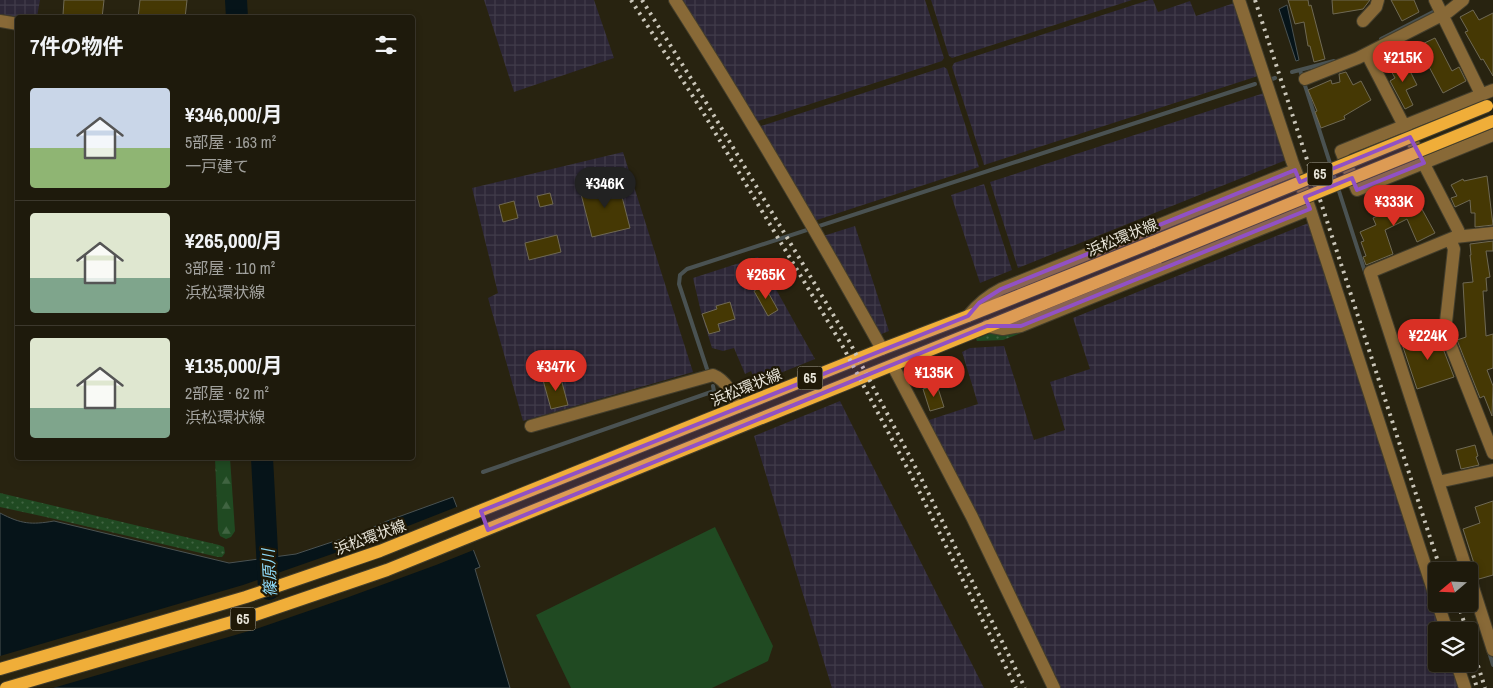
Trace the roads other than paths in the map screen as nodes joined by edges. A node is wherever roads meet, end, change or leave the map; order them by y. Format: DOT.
graph roads {
  1 [pos="675,0"];
  2 [pos="1239,0"];
  3 [pos="1378,0"];
  4 [pos="1435,0"];
  5 [pos="1464,0"];
  6 [pos="1442,15"];
  7 [pos="1364,20"];
  8 [pos="0,21"];
  9 [pos="15,24"];
  10 [pos="1367,54"];
  11 [pos="1305,79"];
  12 [pos="1487,92"];
  13 [pos="1490,105"];
  14 [pos="1493,121"];
  15 [pos="1404,126"];
  16 [pos="1493,135"];
  17 [pos="1424,163"];
  18 [pos="1295,170"];
  19 [pos="1310,209"];
  20 [pos="1493,233"];
  21 [pos="1455,238"];
  22 [pos="968,316"];
  23 [pos="987,326"];
  24 [pos="882,349"];
  25 [pos="893,366"];
  26 [pos="753,401"];
  27 [pos="738,407"];
  28 [pos="761,419"];
  29 [pos="532,426"];
  30 [pos="1493,453"];
  31 [pos="1493,470"];
  32 [pos="1438,482"];
  33 [pos="481,511"];
  34 [pos="488,530"];
  35 [pos="1464,562"];
  36 [pos="1428,574"];
  37 [pos="1478,603"];
  38 [pos="1493,650"];
  39 [pos="0,669"];
  40 [pos="1460,672"];
  41 [pos="6,688"];
  42 [pos="1054,688"];
  43 [pos="1465,688"];
  1 -- 24 [label="street"];
  2 -- 18 [label="street"];
  3 -- 7 [label="street"];
  4 -- 6 [label="street"];
  5 -- 6 [label="street"];
  6 -- 10 [label="street"];
  6 -- 12 [label="street"];
  8 -- 9 [label="street"];
  10 -- 11 [label="street"];
  10 -- 15 [label="street"];
  12 -- 15 [label="street"];
  13 -- 22 [label="main road, 浜松環状線 / 65, bridge"];
  14 -- 23 [label="main road, 65, bridge"];
  15 -- 17 [label="street"];
  15 -- 17 [label="street"];
  16 -- 17 [label="street"];
  17 -- 21 [label="street"];
  18 -- 19 [label="street"];
  18 -- 22 [label="street"];
  19 -- 23 [label="street"];
  19 -- 36 [label="street"];
  20 -- 21 [label="street"];
  21 -- 30 [label="street"];
  21 -- 32 [label="street"];
  22 -- 24 [label="main road, 浜松環状線 / 65"];
  23 -- 25 [label="main road, 65"];
  24 -- 26 [label="main road, 浜松環状線 / 65"];
  25 -- 28 [label="main road, 65"];
  25 -- 42 [label="street"];
  26 -- 27 [label="main road, 浜松環状線 / 65"];
  26 -- 28 [label="main road"];
  27 -- 29 [label="street"];
  27 -- 33 [label="main road, 浜松環状線 / 65"];
  28 -- 34 [label="main road, 65"];
  31 -- 32 [label="street"];
  32 -- 35 [label="street"];
  33 -- 34 [label="main road"];
  33 -- 39 [label="main road, 浜松環状線 / 65"];
  34 -- 41 [label="main road, 65"];
  37 -- 38 [label="street"];
  40 -- 43 [label="street"];
}
